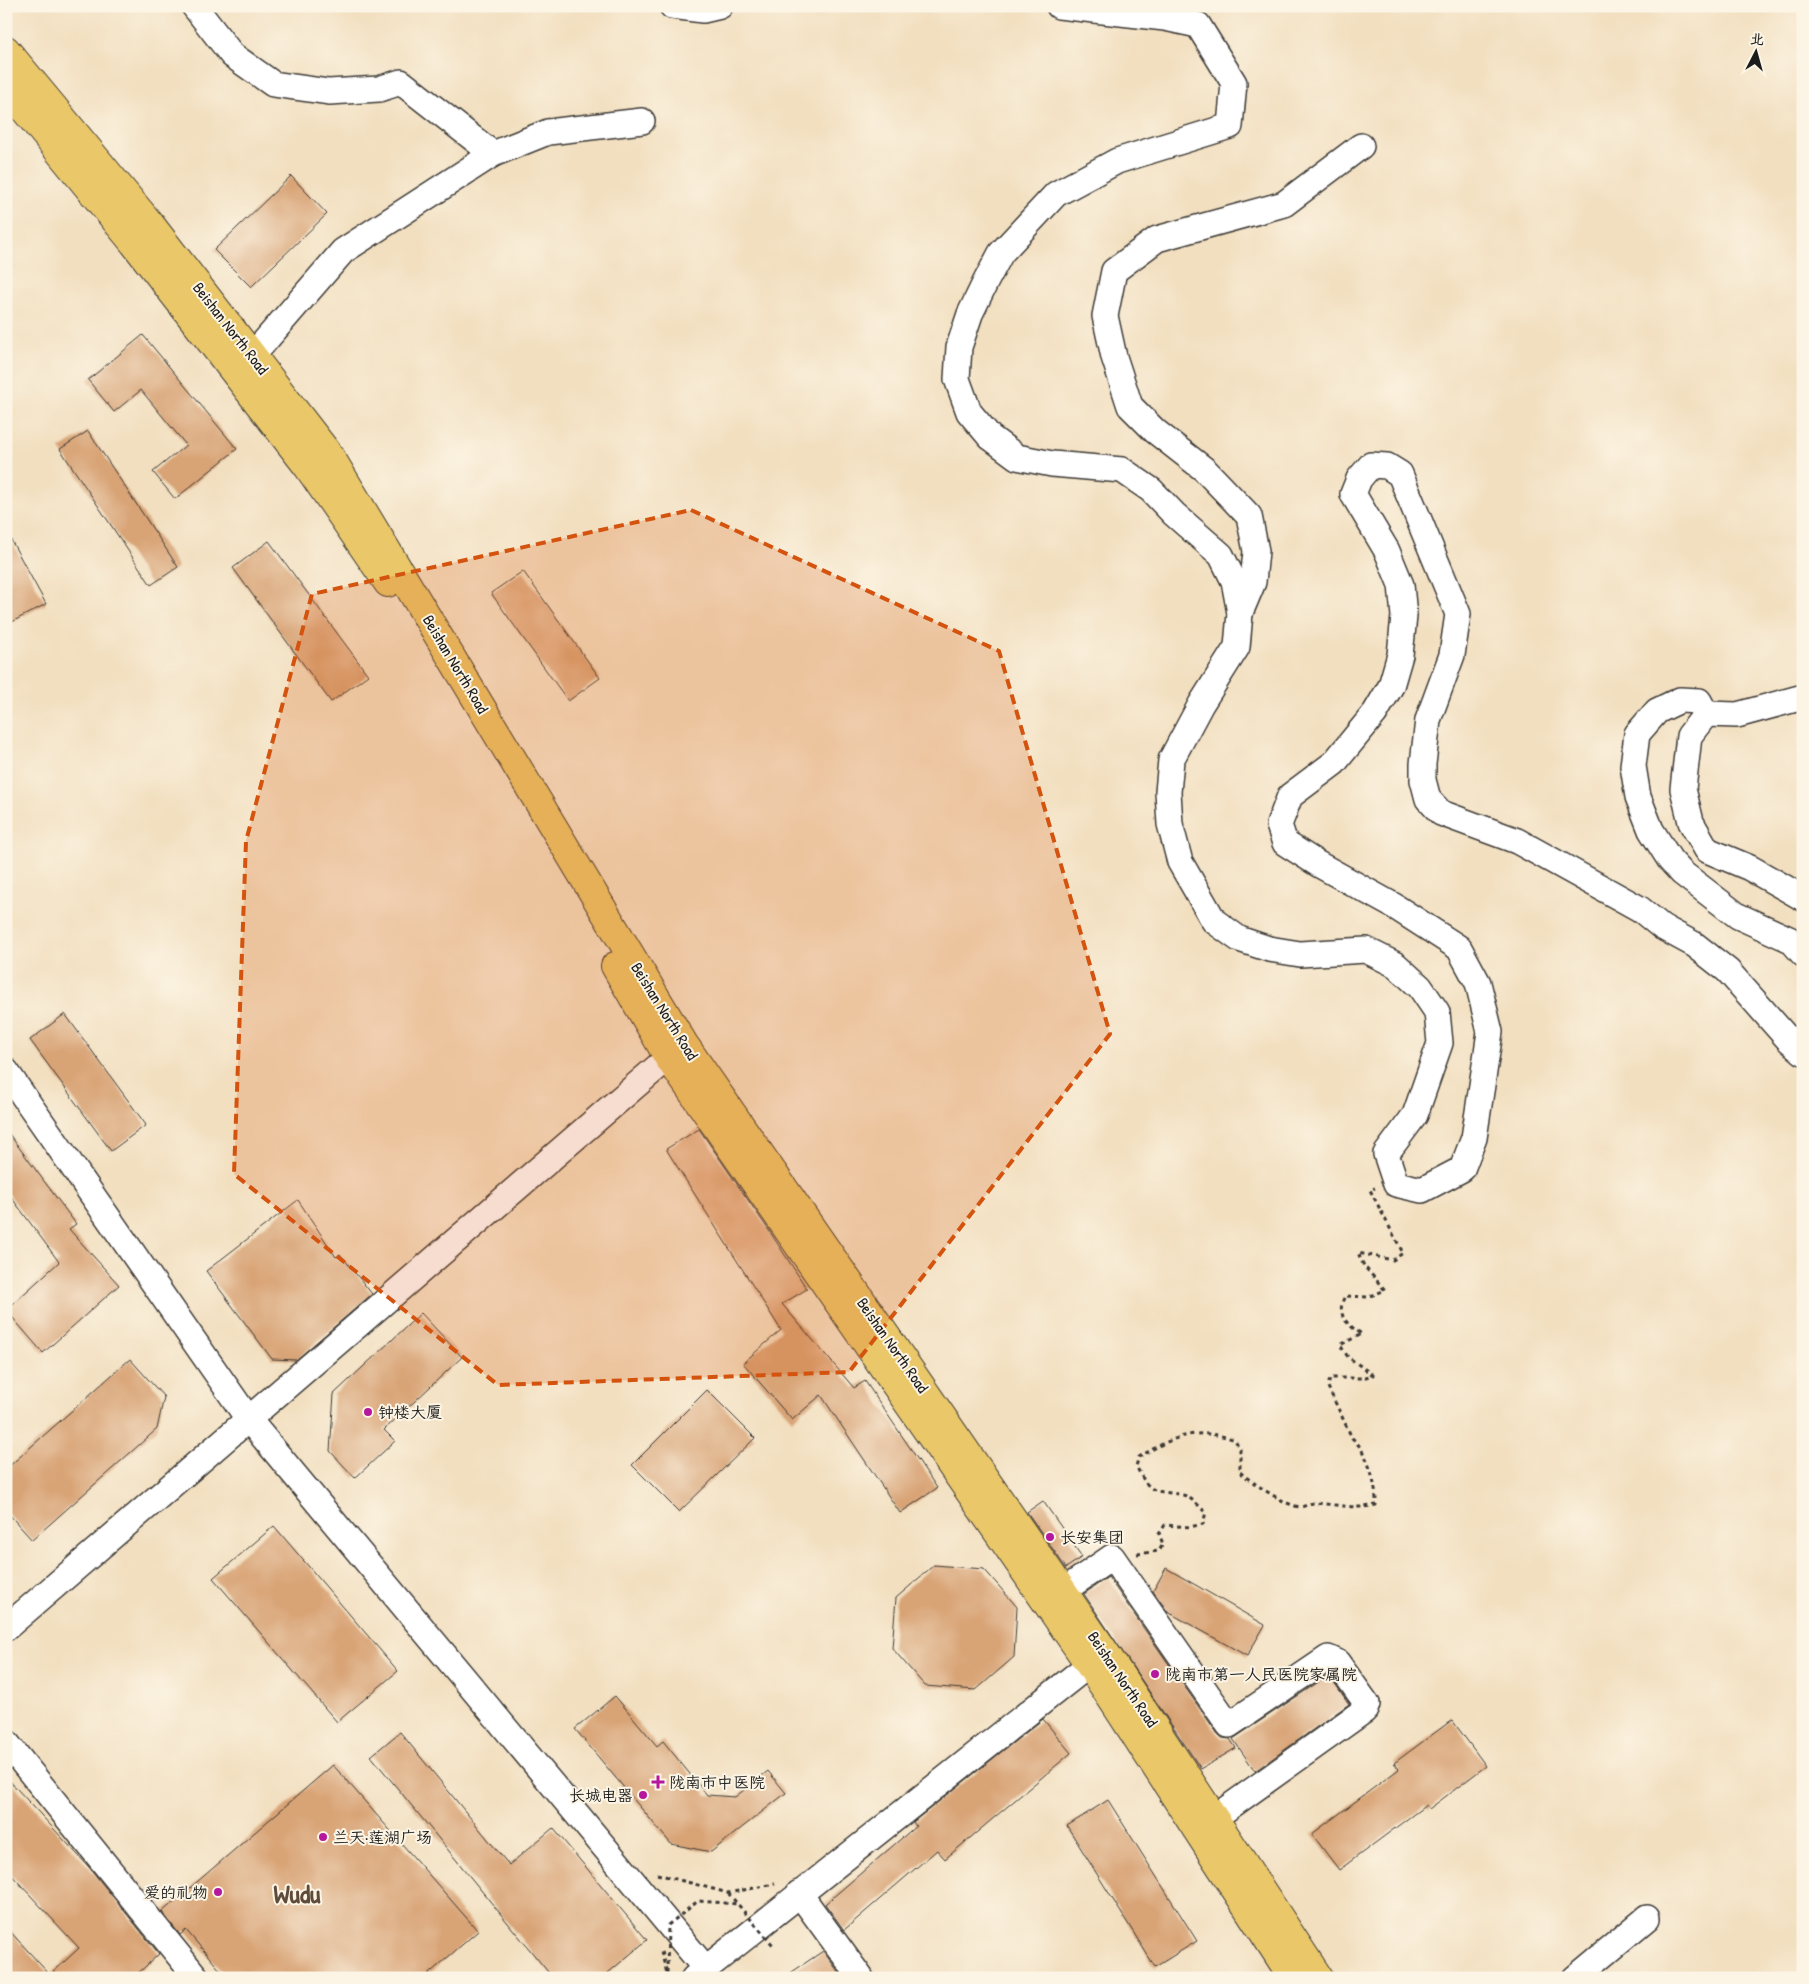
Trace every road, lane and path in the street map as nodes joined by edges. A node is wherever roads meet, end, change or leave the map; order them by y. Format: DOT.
graph roads {
  1 [pos="194,6"];
  2 [pos="672,6"];
  3 [pos="720,6"];
  4 [pos="1059,6"];
  5 [pos="6,50"];
  6 [pos="6,88"];
  7 [pos="642,121"];
  8 [pos="1361,146"];
  9 [pos="493,154"];
  10 [pos="252,356"];
  11 [pos="1240,613"];
  12 [pos="1803,697"];
  13 [pos="1706,714"];
  14 [pos="1803,898"];
  15 [pos="1803,954"];
  16 [pos="676,1050"];
  17 [pos="1803,1052"];
  18 [pos="6,1071"];
  19 [pos="1396,1184"];
  20 [pos="249,1420"];
  21 [pos="1112,1557"];
  22 [pos="1063,1591"];
  23 [pos="6,1628"];
  24 [pos="1097,1658"];
  25 [pos="6,1742"];
  26 [pos="1214,1818"];
  27 [pos="654,1873"];
  28 [pos="799,1893"];
  29 [pos="738,1904"];
  30 [pos="1647,1918"];
  31 [pos="773,1945"];
  32 [pos="700,1973"];
  33 [pos="197,1978"];
  34 [pos="671,1978"];
  35 [pos="861,1978"];
  36 [pos="1293,1978"];
  37 [pos="1319,1978"];
  38 [pos="1576,1978"];
  1 -- 9 [label="street"];
  2 -- 3 [label="street"];
  4 -- 11 [label="street"];
  5 -- 10 [label="main road, Beishan North Road"];
  6 -- 16 [label="main road, Beishan North Road"];
  7 -- 9 [label="street"];
  8 -- 11 [label="street"];
  9 -- 10 [label="street"];
  10 -- 16 [label="main road, Beishan North Road"];
  11 -- 19 [label="street"];
  12 -- 13 [label="street"];
  13 -- 14 [label="street"];
  13 -- 15 [label="street"];
  16 -- 20 [label="street"];
  16 -- 22 [label="main road, Beishan North Road"];
  16 -- 24 [label="main road, Beishan North Road"];
  17 -- 19 [label="street"];
  18 -- 20 [label="street"];
  19 -- 21 [label="path"];
  20 -- 23 [label="street"];
  20 -- 32 [label="street"];
  21 -- 22 [label="street"];
  21 -- 26 [label="street"];
  22 -- 24 [label="main road, Beishan North Road"];
  24 -- 26 [label="main road, Beishan North Road"];
  24 -- 28 [label="street"];
  24 -- 36 [label="main road, Beishan North Road"];
  25 -- 33 [label="street"];
  26 -- 37 [label="main road, Beishan North Road"];
  27 -- 29 [label="path, bridge"];
  28 -- 32 [label="street"];
  28 -- 35 [label="street"];
  29 -- 31 [label="path, bridge"];
  29 -- 34 [label="path, bridge"];
  30 -- 38 [label="street"];
}
